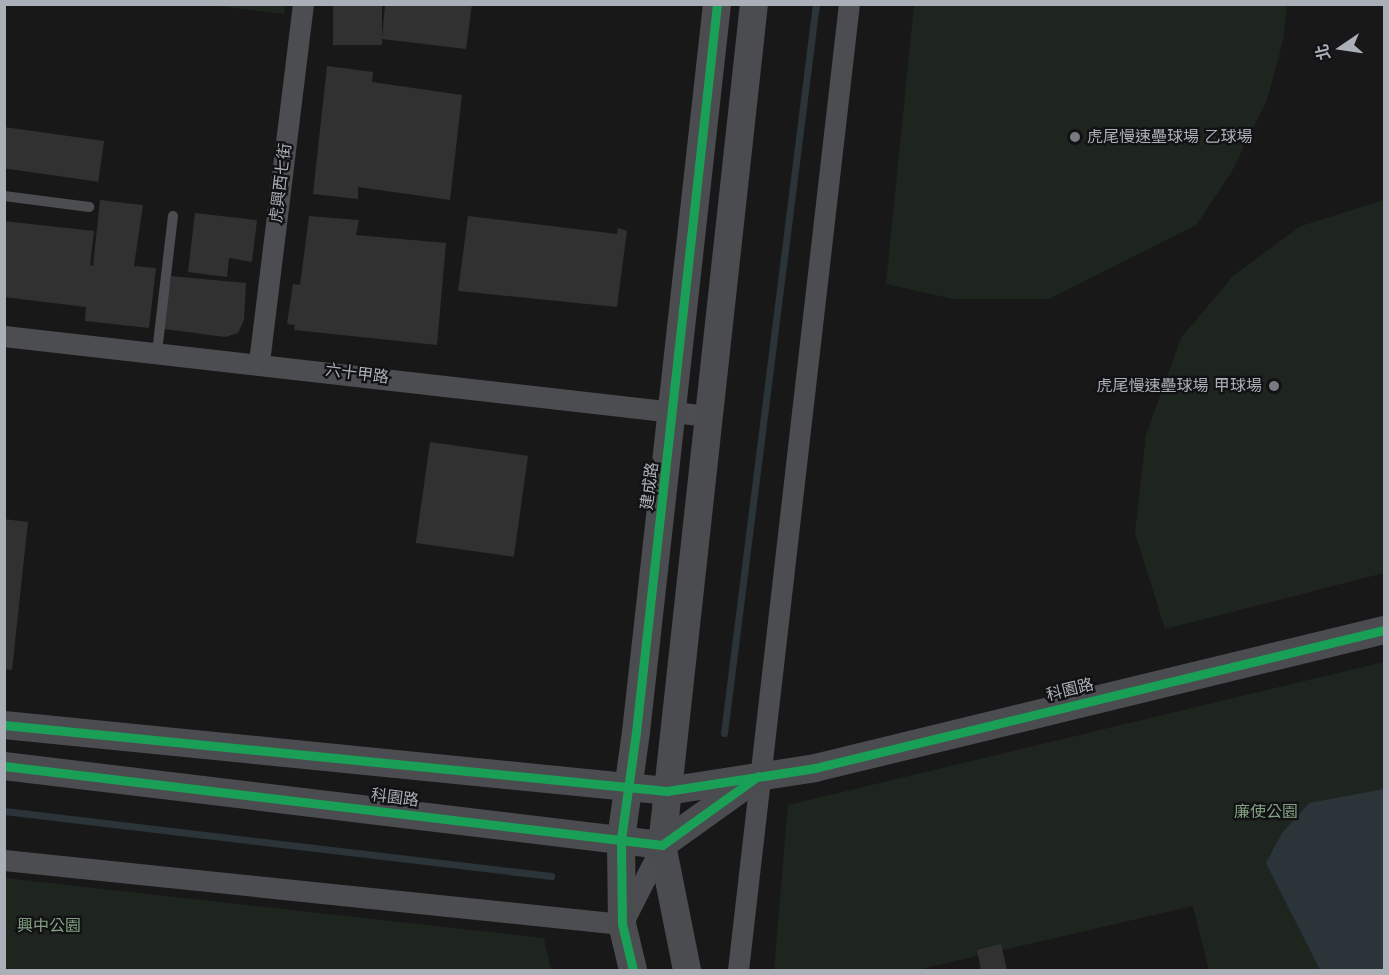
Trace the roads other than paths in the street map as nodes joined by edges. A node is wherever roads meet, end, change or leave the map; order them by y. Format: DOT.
graph roads {
  1 [pos="303,4"];
  2 [pos="717,4"];
  3 [pos="754,4"];
  4 [pos="849,4"];
  5 [pos="4,196"];
  6 [pos="89,207"];
  7 [pos="173,216"];
  8 [pos="4,336"];
  9 [pos="157,352"];
  10 [pos="259,362"];
  11 [pos="673,411"];
  12 [pos="708,416"];
  13 [pos="1384,630"];
  14 [pos="4,725"];
  15 [pos="4,766"];
  16 [pos="761,774"];
  17 [pos="630,787"];
  18 [pos="667,791"];
  19 [pos="621,839"];
  20 [pos="662,844"];
  21 [pos="4,860"];
  22 [pos="622,924"];
  23 [pos="633,970"];
  24 [pos="687,970"];
  25 [pos="738,970"];
  1 -- 10 [label="street, 虎興西七街"];
  2 -- 11 [label="street, 建成路"];
  3 -- 12 [label="street"];
  4 -- 16 [label="street"];
  5 -- 6 [label="lane"];
  7 -- 9 [label="lane"];
  8 -- 9 [label="street, 六十甲路"];
  9 -- 10 [label="street, 六十甲路"];
  10 -- 11 [label="street, 六十甲路"];
  11 -- 12 [label="street, 六十甲路"];
  11 -- 17 [label="street, 建成路"];
  12 -- 18 [label="street"];
  13 -- 16 [label="street, 科園路"];
  14 -- 17 [label="street, 科園路"];
  15 -- 19 [label="street, 科園路"];
  16 -- 18 [label="street, 科園路"];
  16 -- 20 [label="street, 科園路"];
  16 -- 25 [label="street"];
  17 -- 18 [label="street, 科園路"];
  17 -- 19 [label="street, 建成路"];
  18 -- 20 [label="street"];
  19 -- 20 [label="street, 科園路"];
  19 -- 22 [label="street, 建成路"];
  20 -- 22 [label="street, 科園路"];
  20 -- 24 [label="street"];
  21 -- 22 [label="street"];
  22 -- 23 [label="street, 建成路"];
}
